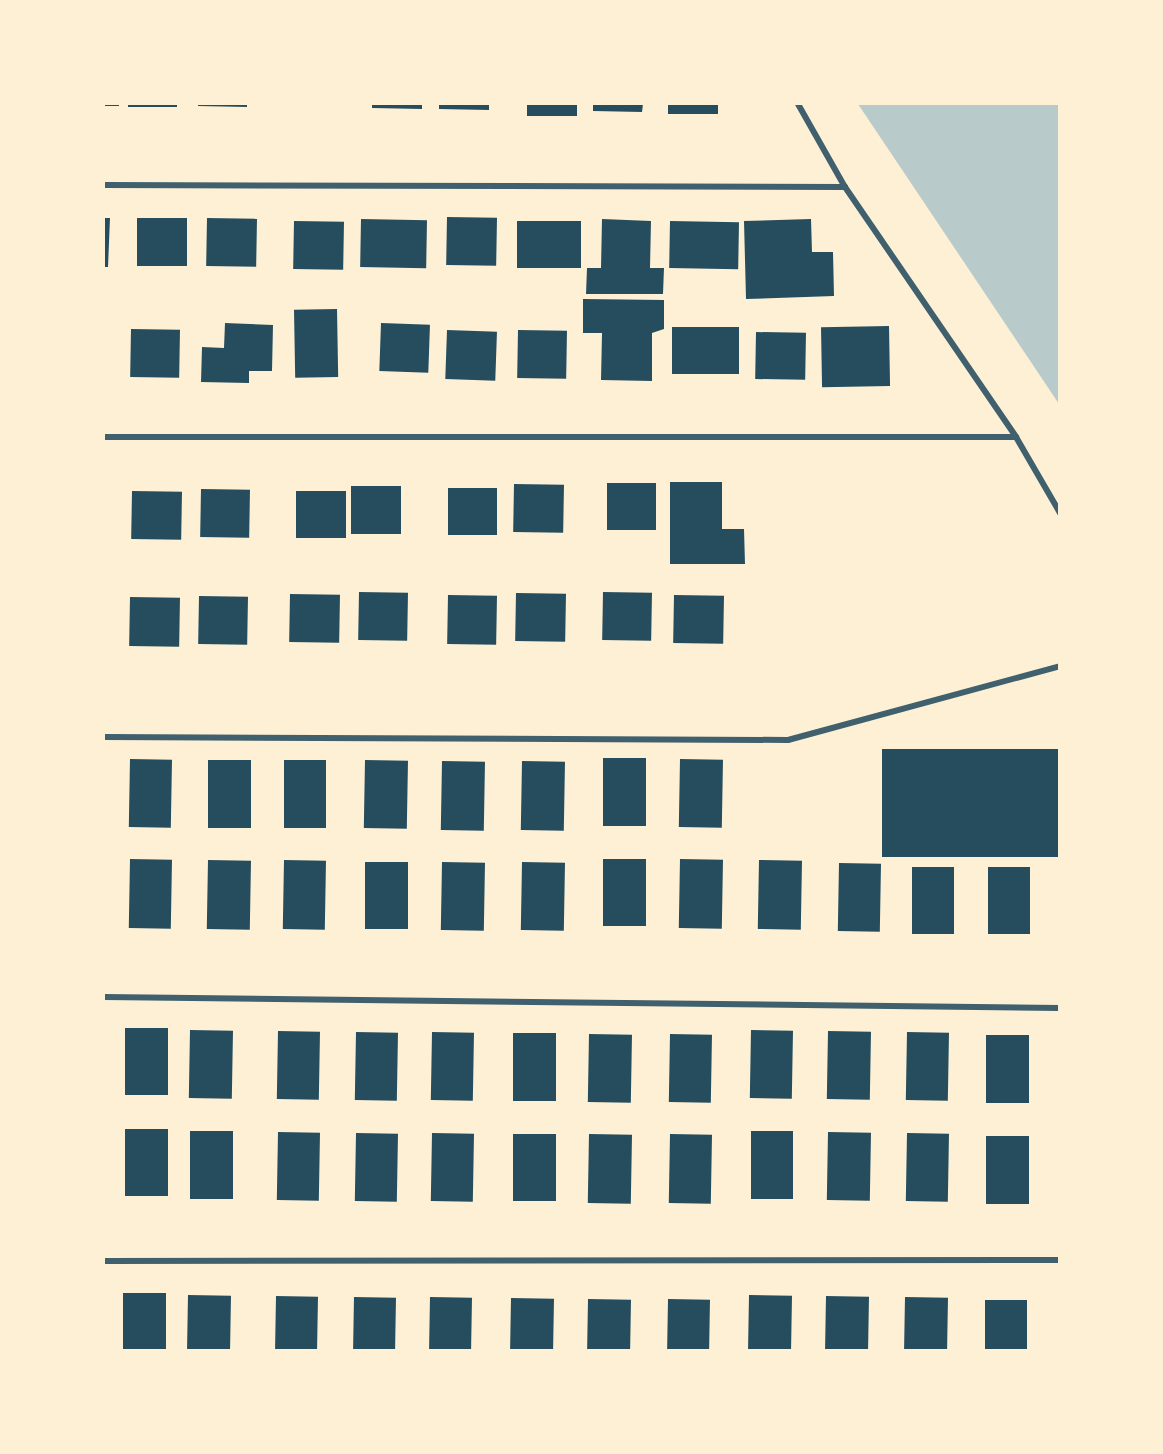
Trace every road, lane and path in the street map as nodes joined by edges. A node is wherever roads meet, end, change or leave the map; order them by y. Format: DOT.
graph roads {
  1 [pos="798,104"];
  2 [pos="104,185"];
  3 [pos="845,188"];
  4 [pos="104,437"];
  5 [pos="1016,437"];
  6 [pos="1059,513"];
  7 [pos="1059,666"];
  8 [pos="104,737"];
  9 [pos="104,997"];
  10 [pos="1059,1008"];
  11 [pos="1059,1260"];
  12 [pos="104,1261"];
  1 -- 3 [label="street"];
  2 -- 3 [label="street"];
  3 -- 5 [label="street"];
  4 -- 5 [label="street"];
  5 -- 6 [label="street"];
  7 -- 8 [label="street"];
  9 -- 10 [label="street"];
  11 -- 12 [label="street"];
}
